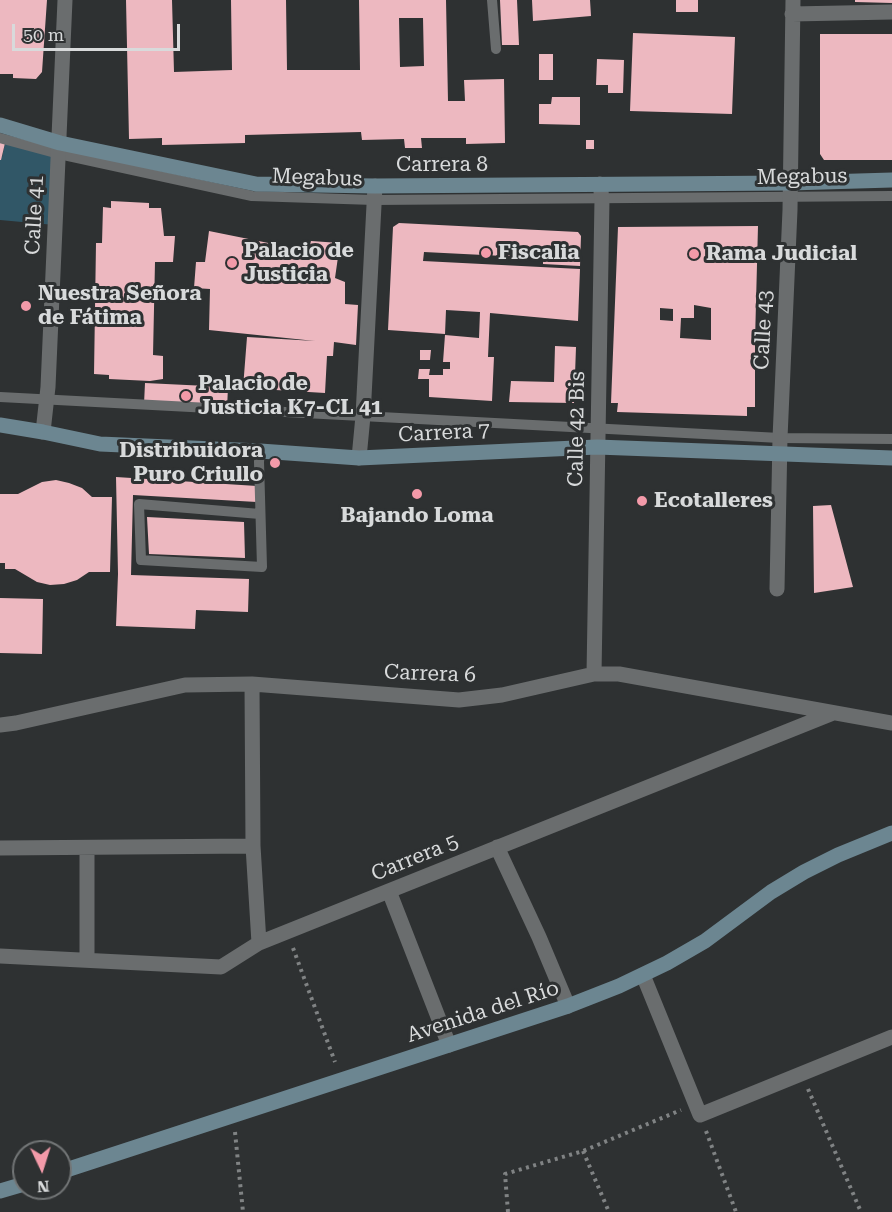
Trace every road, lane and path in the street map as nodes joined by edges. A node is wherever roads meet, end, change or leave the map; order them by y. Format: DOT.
graph roads {
  1 [pos="65,0"];
  2 [pos="492,0"];
  3 [pos="792,7"];
  4 [pos="892,12"];
  5 [pos="496,49"];
  6 [pos="0,124"];
  7 [pos="0,138"];
  8 [pos="59,149"];
  9 [pos="892,180"];
  10 [pos="790,190"];
  11 [pos="601,191"];
  12 [pos="374,193"];
  13 [pos="892,196"];
  14 [pos="0,397"];
  15 [pos="47,399"];
  16 [pos="363,416"];
  17 [pos="0,425"];
  18 [pos="598,428"];
  19 [pos="43,432"];
  20 [pos="780,438"];
  21 [pos="892,439"];
  22 [pos="597,447"];
  23 [pos="260,451"];
  24 [pos="780,454"];
  25 [pos="359,458"];
  26 [pos="892,458"];
  27 [pos="260,514"];
  28 [pos="777,589"];
  29 [pos="594,674"];
  30 [pos="252,684"];
  31 [pos="834,712"];
  32 [pos="892,723"];
  33 [pos="0,725"];
  34 [pos="892,833"];
  35 [pos="253,846"];
  36 [pos="497,847"];
  37 [pos="0,848"];
  38 [pos="87,848"];
  39 [pos="389,891"];
  40 [pos="287,932"];
  41 [pos="259,943"];
  42 [pos="0,956"];
  43 [pos="87,959"];
  44 [pos="643,975"];
  45 [pos="568,1006"];
  46 [pos="892,1037"];
  47 [pos="448,1044"];
  48 [pos="802,1073"];
  49 [pos="342,1080"];
  50 [pos="697,1109"];
  51 [pos="233,1116"];
  52 [pos="583,1150"];
  53 [pos="72,1168"];
  54 [pos="243,1212"];
  55 [pos="508,1212"];
  56 [pos="609,1212"];
  57 [pos="736,1212"];
  58 [pos="861,1212"];
  1 -- 8 [label="street, Calle 41"];
  2 -- 5 [label="lane"];
  3 -- 4 [label="street"];
  3 -- 10 [label="street, Calle 43"];
  6 -- 8 [label="main road, Carrera 8"];
  7 -- 8 [label="lane"];
  8 -- 12 [label="main road, Carrera 8"];
  8 -- 15 [label="street, Calle 41"];
  9 -- 10 [label="main road, Carrera 8"];
  10 -- 11 [label="main road, Carrera 8"];
  10 -- 13 [label="lane, Megabus"];
  10 -- 20 [label="street, Calle 43"];
  11 -- 12 [label="main road, Carrera 8"];
  11 -- 18 [label="street, Calle 42 Bis"];
  12 -- 16 [label="street"];
  14 -- 15 [label="lane"];
  15 -- 16 [label="lane"];
  15 -- 19 [label="street, Calle 41"];
  16 -- 18 [label="lane"];
  16 -- 25 [label="street"];
  17 -- 19 [label="main road, Carrera 7"];
  18 -- 20 [label="lane"];
  18 -- 22 [label="street, Calle 42 Bis"];
  19 -- 23 [label="main road, Carrera 7"];
  20 -- 21 [label="lane"];
  20 -- 24 [label="street, Calle 43"];
  22 -- 24 [label="main road, Carrera 7"];
  22 -- 25 [label="main road, Carrera 7"];
  22 -- 29 [label="street, Calle 42 Bis"];
  23 -- 25 [label="main road, Carrera 7"];
  23 -- 27 [label="lane"];
  24 -- 26 [label="main road, Carrera 7"];
  24 -- 28 [label="street, Calle 43"];
  27 -- 27 [label="lane"];
  29 -- 30 [label="street, Carrera 6"];
  29 -- 31 [label="street, Carrera 6"];
  30 -- 33 [label="street, Carrera 6"];
  30 -- 35 [label="street"];
  31 -- 32 [label="street, Carrera 6"];
  31 -- 36 [label="street, Carrera 5"];
  34 -- 44 [label="main road, Avenida del Río"];
  35 -- 38 [label="street"];
  35 -- 41 [label="street"];
  36 -- 39 [label="street, Carrera 5"];
  36 -- 45 [label="street"];
  37 -- 38 [label="street"];
  38 -- 43 [label="street"];
  39 -- 40 [label="street, Carrera 5"];
  39 -- 47 [label="street"];
  40 -- 41 [label="street, Carrera 5"];
  40 -- 49 [label="path"];
  41 -- 43 [label="street, Carrera 5"];
  42 -- 43 [label="street, Carrera 5"];
  44 -- 45 [label="main road, Avenida del Río"];
  44 -- 50 [label="street"];
  45 -- 47 [label="main road, Avenida del Río"];
  46 -- 48 [label="street"];
  47 -- 49 [label="main road, Avenida del Río"];
  48 -- 50 [label="street"];
  48 -- 58 [label="path"];
  49 -- 51 [label="main road, Avenida del Río"];
  50 -- 52 [label="path"];
  50 -- 57 [label="path"];
  51 -- 53 [label="main road, Avenida del Río"];
  51 -- 54 [label="path"];
  52 -- 55 [label="path"];
  52 -- 56 [label="path"];
}
